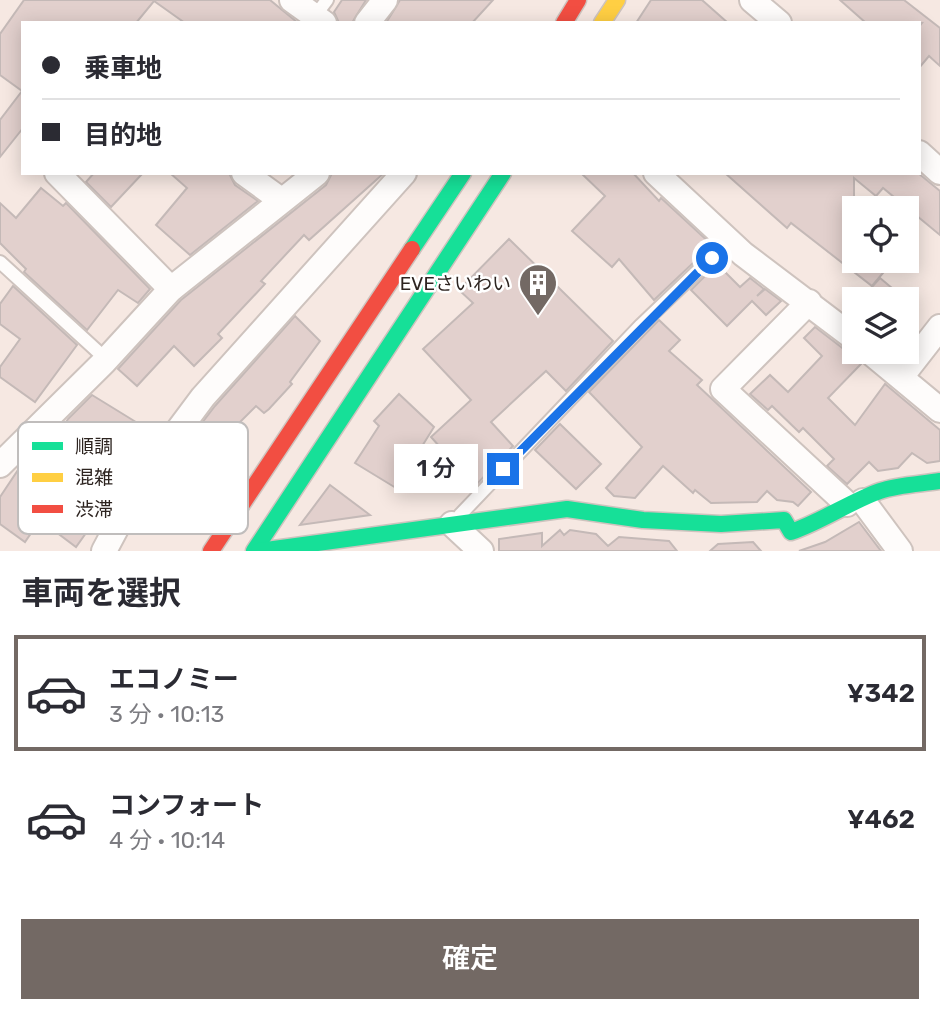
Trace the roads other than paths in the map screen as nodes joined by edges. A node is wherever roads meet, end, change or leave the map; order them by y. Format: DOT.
graph roads {
  1 [pos="292,0"];
  2 [pos="385,0"];
  3 [pos="578,0"];
  4 [pos="617,0"];
  5 [pos="752,0"];
  6 [pos="322,13"];
  7 [pos="369,21"];
  8 [pos="565,21"];
  9 [pos="603,21"];
  10 [pos="777,21"];
  11 [pos="921,155"];
  12 [pos="940,172"];
  13 [pos="59,175"];
  14 [pos="247,175"];
  15 [pos="314,175"];
  16 [pos="402,175"];
  17 [pos="462,175"];
  18 [pos="501,175"];
  19 [pos="658,175"];
  20 [pos="281,200"];
  21 [pos="729,241"];
  22 [pos="0,262"];
  23 [pos="171,289"];
  24 [pos="809,302"];
  25 [pos="940,327"];
  26 [pos="842,328"];
  27 [pos="107,360"];
  28 [pos="885,364"];
  29 [pos="901,377"];
  30 [pos="940,410"];
  31 [pos="44,422"];
  32 [pos="185,422"];
  33 [pos="18,448"];
  34 [pos="0,466"];
  35 [pos="940,481"];
  36 [pos="248,496"];
  37 [pos="855,502"];
  38 [pos="452,523"];
  39 [pos="113,534"];
  40 [pos="222,534"];
  41 [pos="104,551"];
  42 [pos="211,551"];
  43 [pos="256,551"];
  44 [pos="481,551"];
  45 [pos="900,551"];
  1 -- 6 [label="street"];
  2 -- 7 [label="street"];
  3 -- 8 [label="street"];
  4 -- 9 [label="street"];
  5 -- 10 [label="street"];
  11 -- 12 [label="street"];
  13 -- 23 [label="street"];
  14 -- 20 [label="street"];
  15 -- 20 [label="street"];
  16 -- 32 [label="street"];
  17 -- 36 [label="street"];
  18 -- 43 [label="street"];
  19 -- 21 [label="street"];
  20 -- 23 [label="street"];
  21 -- 24 [label="street"];
  21 -- 38 [label="lane"];
  22 -- 27 [label="lane"];
  23 -- 27 [label="street"];
  24 -- 26 [label="street"];
  24 -- 37 [label="street"];
  25 -- 29 [label="street"];
  27 -- 31 [label="street"];
  28 -- 29 [label="street"];
  29 -- 30 [label="street"];
  33 -- 34 [label="street"];
  35 -- 37 [label="street"];
  37 -- 38 [label="street"];
  37 -- 45 [label="street"];
  38 -- 43 [label="street"];
  38 -- 44 [label="street"];
  39 -- 41 [label="street"];
  40 -- 42 [label="street"];
}
